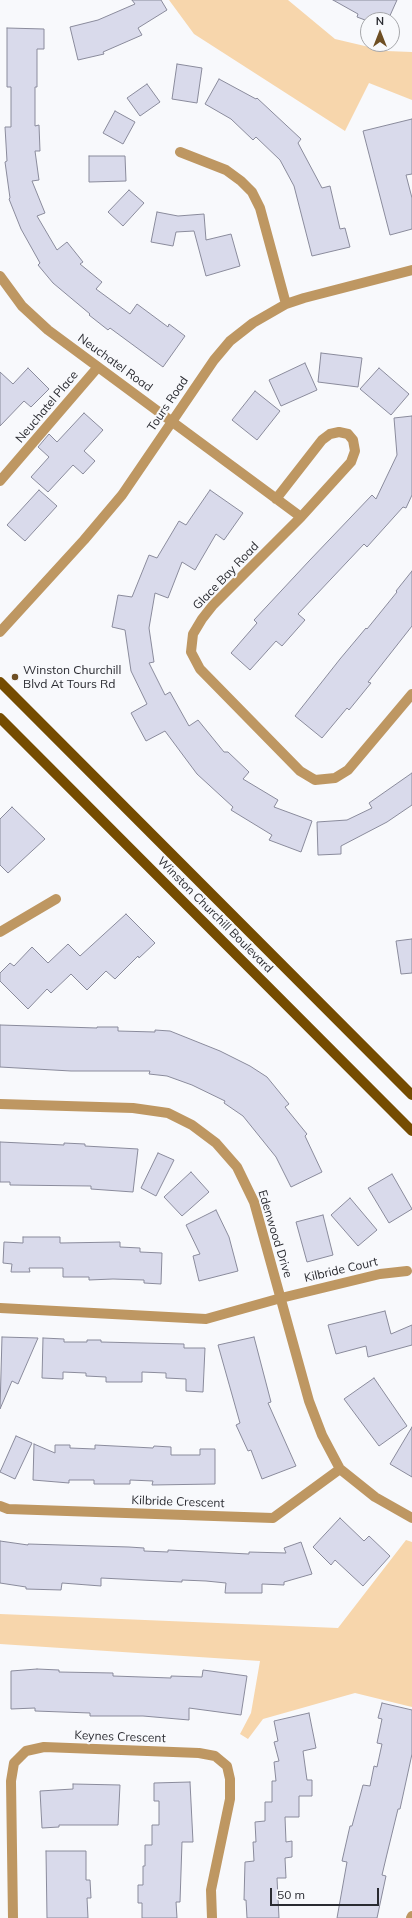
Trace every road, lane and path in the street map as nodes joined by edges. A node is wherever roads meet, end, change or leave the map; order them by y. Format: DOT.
graph roads {
  1 [pos="180,152"];
  2 [pos="412,270"];
  3 [pos="0,276"];
  4 [pos="286,304"];
  5 [pos="98,367"];
  6 [pos="172,422"];
  7 [pos="0,481"];
  8 [pos="276,499"];
  9 [pos="301,517"];
  10 [pos="0,632"];
  11 [pos="0,682"];
  12 [pos="412,694"];
  13 [pos="0,718"];
  14 [pos="56,899"];
  15 [pos="0,932"];
  16 [pos="412,1095"];
  17 [pos="0,1104"];
  18 [pos="412,1131"];
  19 [pos="407,1271"];
  20 [pos="281,1298"];
  21 [pos="0,1308"];
  22 [pos="340,1469"];
  23 [pos="0,1506"];
  24 [pos="412,1518"];
  25 [pos="13,1918"];
  26 [pos="212,1918"];
  1 -- 4 [label="street"];
  2 -- 4 [label="street, Tours Road"];
  3 -- 5 [label="street, Neuchatel Road"];
  4 -- 6 [label="street, Tours Road"];
  5 -- 6 [label="street, Neuchatel Road"];
  5 -- 7 [label="street, Neuchatel Place"];
  6 -- 8 [label="street, Neuchatel Road"];
  6 -- 10 [label="street, Tours Road"];
  8 -- 9 [label="street, Neuchatel Road"];
  8 -- 9 [label="street, Glace Bay Road"];
  9 -- 12 [label="street, Glace Bay Road"];
  11 -- 16 [label="main road, Winston Churchill Boulevard"];
  13 -- 18 [label="main road, Winston Churchill Boulevard"];
  14 -- 15 [label="street"];
  17 -- 20 [label="street, Edenwood Drive"];
  19 -- 20 [label="street, Kilbride Court"];
  20 -- 21 [label="street"];
  20 -- 22 [label="street, Edenwood Drive"];
  22 -- 23 [label="street, Kilbride Crescent"];
  22 -- 24 [label="street, Edenwood Drive"];
  25 -- 26 [label="street, Keynes Crescent"];
}
